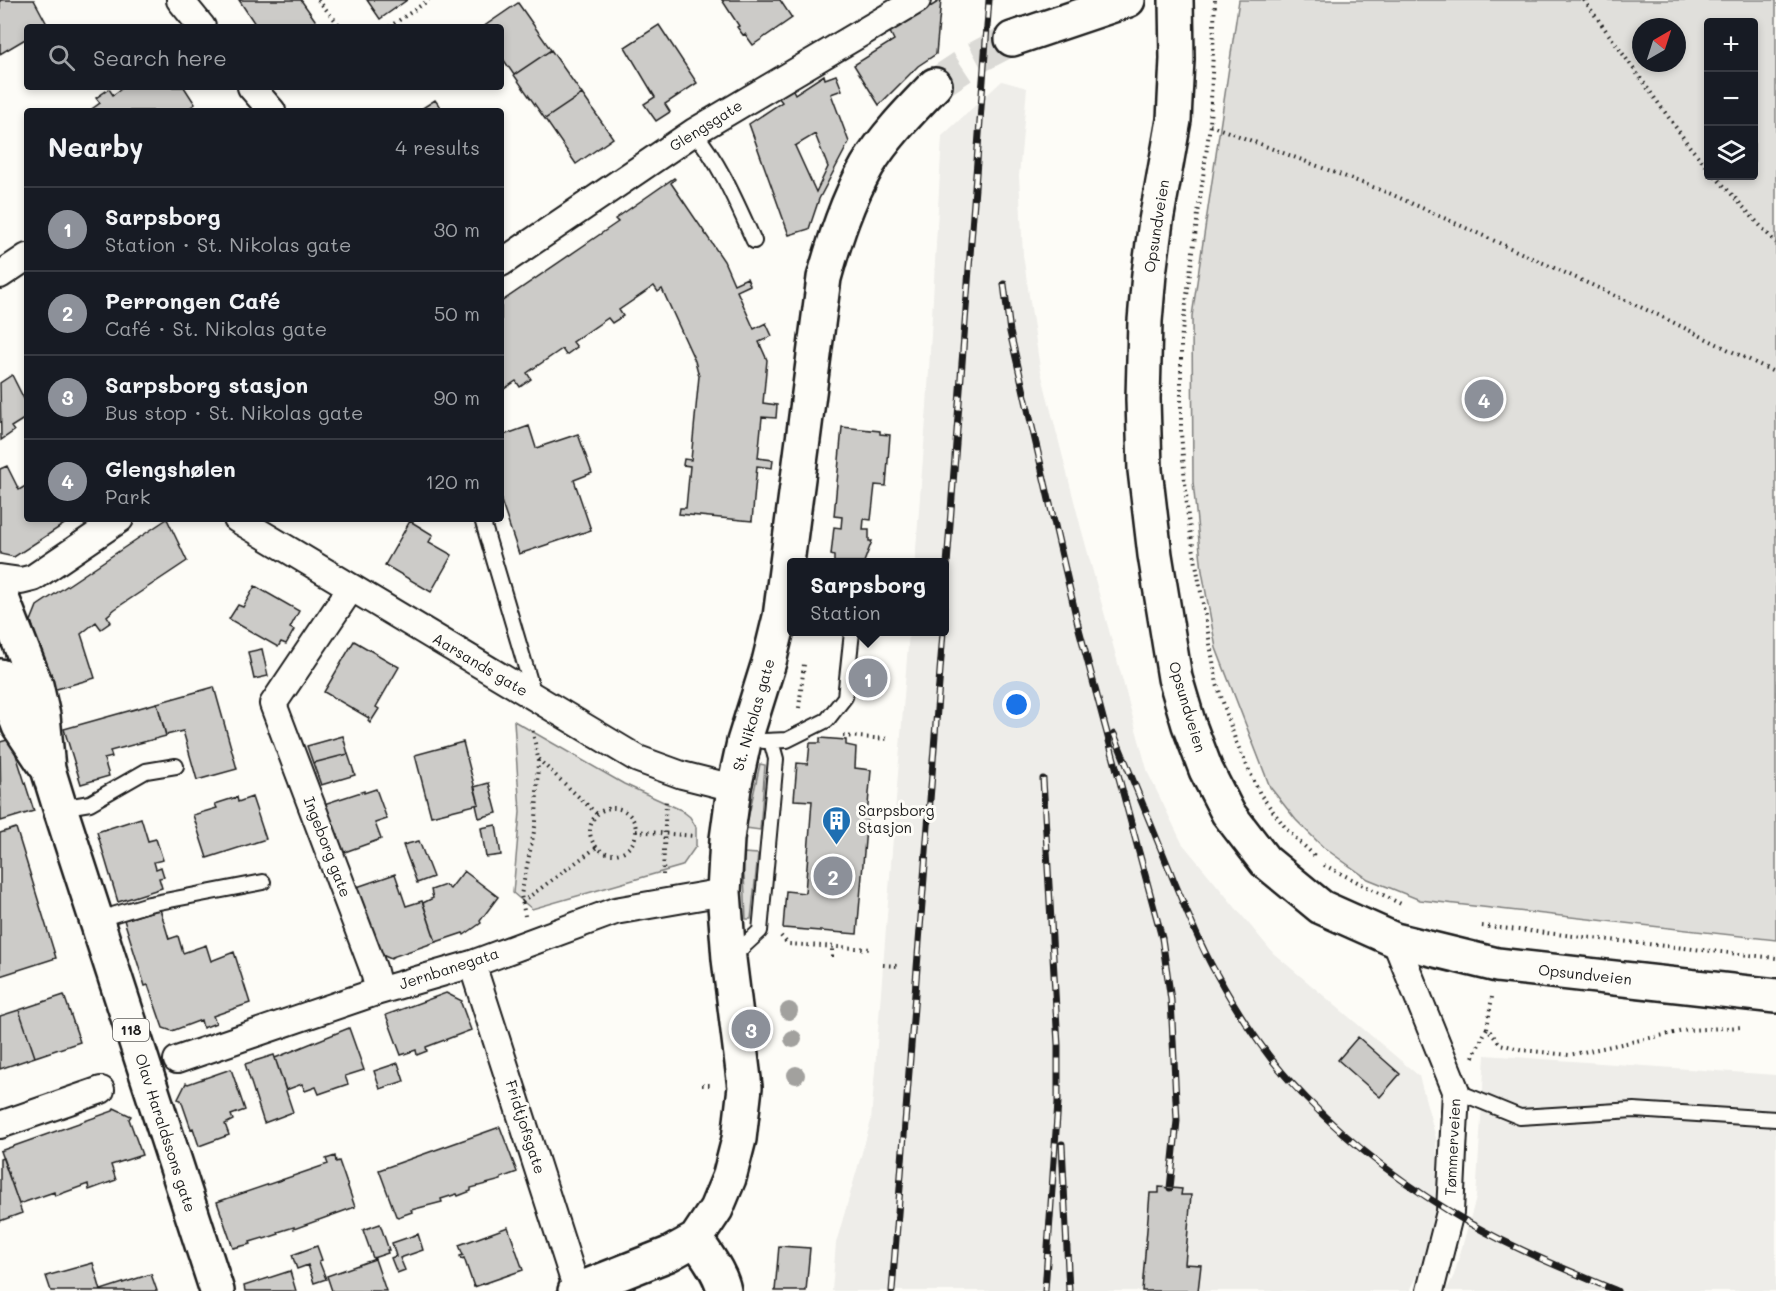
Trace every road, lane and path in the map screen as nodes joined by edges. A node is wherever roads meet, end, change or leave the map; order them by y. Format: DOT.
graph roads {
  1 [pos="180,0"];
  2 [pos="318,0"];
  3 [pos="429,0"];
  4 [pos="917,0"];
  5 [pos="1128,0"];
  6 [pos="1176,0"];
  7 [pos="1215,0"];
  8 [pos="1584,0"];
  9 [pos="200,24"];
  10 [pos="338,24"];
  11 [pos="393,24"];
  12 [pos="1012,39"];
  13 [pos="936,85"];
  14 [pos="1210,125"];
  15 [pos="694,132"];
  16 [pos="1704,163"];
  17 [pos="1719,180"];
  18 [pos="754,241"];
  19 [pos="1776,243"];
  20 [pos="24,259"];
  21 [pos="504,260"];
  22 [pos="0,274"];
  23 [pos="1776,373"];
  24 [pos="116,522"];
  25 [pos="242,522"];
  26 [pos="483,522"];
  27 [pos="791,558"];
  28 [pos="7,584"];
  29 [pos="351,588"];
  30 [pos="787,590"];
  31 [pos="852,636"];
  32 [pos="805,653"];
  33 [pos="0,676"];
  34 [pos="535,698"];
  35 [pos="532,724"];
  36 [pos="796,735"];
  37 [pos="833,736"];
  38 [pos="889,739"];
  39 [pos="758,741"];
  40 [pos="538,759"];
  41 [pos="176,766"];
  42 [pos="48,769"];
  43 [pos="734,788"];
  44 [pos="667,795"];
  45 [pos="60,808"];
  46 [pos="597,814"];
  47 [pos="636,831"];
  48 [pos="665,834"];
  49 [pos="705,837"];
  50 [pos="597,848"];
  51 [pos="663,877"];
  52 [pos="263,882"];
  53 [pos="724,892"];
  54 [pos="522,902"];
  55 [pos="1403,905"];
  56 [pos="525,919"];
  57 [pos="96,920"];
  58 [pos="1480,925"];
  59 [pos="776,929"];
  60 [pos="1503,929"];
  61 [pos="1395,940"];
  62 [pos="832,946"];
  63 [pos="873,949"];
  64 [pos="832,957"];
  65 [pos="1776,958"];
  66 [pos="729,959"];
  67 [pos="472,964"];
  68 [pos="883,965"];
  69 [pos="1497,965"];
  70 [pos="898,966"];
  71 [pos="379,991"];
  72 [pos="1776,996"];
  73 [pos="1750,1027"];
  74 [pos="177,1060"];
  75 [pos="101,1090"];
  76 [pos="1456,1091"];
  77 [pos="1776,1119"];
  78 [pos="0,1125"];
  79 [pos="696,1239"];
  80 [pos="217,1291"];
  81 [pos="576,1291"];
  82 [pos="724,1291"];
  83 [pos="1430,1291"];
  1 -- 9 [label="street"];
  2 -- 10 [label="path"];
  3 -- 11 [label="path"];
  4 -- 15 [label="street, Glengsgate"];
  5 -- 12 [label="street"];
  6 -- 61 [label="street, Opsundveien"];
  7 -- 14 [label="path"];
  8 -- 16 [label="path"];
  13 -- 27 [label="street, St. Nikolas gate"];
  14 -- 23 [label="path"];
  14 -- 55 [label="path"];
  15 -- 18 [label="lane"];
  15 -- 21 [label="street, Glengsgate"];
  17 -- 19 [label="path"];
  20 -- 22 [label="street"];
  24 -- 28 [label="street"];
  25 -- 29 [label="street, Aarsands gate"];
  26 -- 34 [label="lane"];
  28 -- 42 [label="street, Olav Haraldssons gate / 118"];
  29 -- 34 [label="street, Aarsands gate"];
  29 -- 71 [label="street, Ingeborg gate"];
  30 -- 39 [label="street, St. Nikolas gate"];
  31 -- 36 [label="lane"];
  32 -- 36 [label="path"];
  33 -- 42 [label="street, Olav Haraldssons gate / 118"];
  34 -- 43 [label="street, Aarsands gate"];
  35 -- 40 [label="path"];
  36 -- 39 [label="lane"];
  37 -- 38 [label="path"];
  39 -- 43 [label="street, St. Nikolas gate"];
  39 -- 66 [label="lane"];
  40 -- 46 [label="path"];
  40 -- 54 [label="path"];
  41 -- 45 [label="lane"];
  42 -- 45 [label="street, Olav Haraldssons gate / 118"];
  43 -- 53 [label="street, St. Nikolas gate"];
  44 -- 48 [label="path"];
  45 -- 57 [label="street, Olav Haraldssons gate / 118"];
  46 -- 47 [label="path"];
  46 -- 50 [label="path"];
  47 -- 48 [label="path"];
  47 -- 50 [label="path"];
  48 -- 49 [label="path"];
  48 -- 51 [label="path"];
  50 -- 54 [label="path"];
  52 -- 57 [label="lane"];
  53 -- 66 [label="street, St. Nikolas gate"];
  53 -- 67 [label="street, Jernbanegata"];
  54 -- 56 [label="path"];
  57 -- 80 [label="street, Olav Haraldssons gate / 118"];
  58 -- 60 [label="path"];
  59 -- 62 [label="path"];
  60 -- 65 [label="path"];
  60 -- 69 [label="path"];
  61 -- 69 [label="street, Opsundveien"];
  61 -- 76 [label="street, Tømmerveien"];
  62 -- 63 [label="path"];
  62 -- 64 [label="path"];
  66 -- 79 [label="street, St. Nikolas gate"];
  67 -- 71 [label="street, Jernbanegata"];
  67 -- 81 [label="street, Fridtjofsgate"];
  68 -- 70 [label="path"];
  69 -- 72 [label="street, Opsundveien"];
  69 -- 73 [label="path"];
  71 -- 74 [label="street, Jernbanegata"];
  75 -- 78 [label="street"];
  76 -- 77 [label="lane"];
  76 -- 83 [label="street, Tømmerveien"];
  79 -- 81 [label="street"];
  79 -- 82 [label="street"];
}
